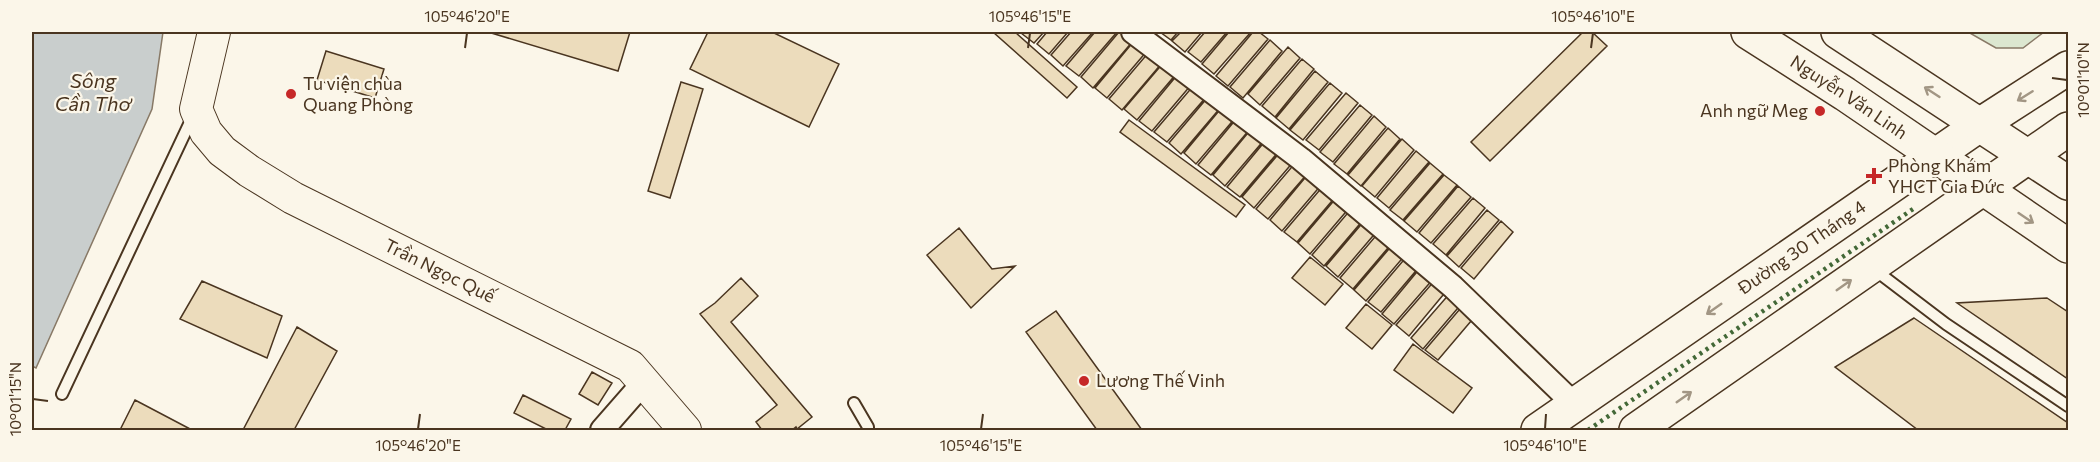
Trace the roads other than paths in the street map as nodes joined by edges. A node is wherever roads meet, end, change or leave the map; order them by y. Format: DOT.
graph roads {
  1 [pos="214,32"];
  2 [pos="1133,32"];
  3 [pos="1748,32"];
  4 [pos="1838,32"];
  5 [pos="2068,68"];
  6 [pos="196,109"];
  7 [pos="1981,123"];
  8 [pos="2068,129"];
  9 [pos="1934,155"];
  10 [pos="2029,156"];
  11 [pos="2068,183"];
  12 [pos="1983,189"];
  13 [pos="2068,246"];
  14 [pos="1871,267"];
  15 [pos="644,382"];
  16 [pos="62,394"];
  17 [pos="854,403"];
  18 [pos="1575,405"];
  19 [pos="2068,406"];
  20 [pos="602,430"];
  21 [pos="685,430"];
  22 [pos="868,430"];
  23 [pos="1538,430"];
  24 [pos="1636,430"];
  1 -- 6 [label="street"];
  2 -- 18 [label="street"];
  3 -- 9 [label="main road, Nguyễn Văn Linh"];
  7 -- 4 [label="main road, one-way"];
  5 -- 7 [label="main road, Đường 30 Tháng 4, one-way"];
  6 -- 15 [label="street, Trần Ngọc Quế"];
  6 -- 16 [label="lane"];
  7 -- 9 [label="main road, Đường 30 Tháng 4"];
  7 -- 10 [label="main road"];
  8 -- 10 [label="main road"];
  9 -- 12 [label="main road, Nguyễn Văn Linh"];
  9 -- 18 [label="main road, Đường 30 Tháng 4, one-way"];
  10 -- 11 [label="main road"];
  10 -- 12 [label="main road"];
  12 -- 13 [label="main road, Nguyễn Văn Linh, one-way"];
  12 -- 14 [label="main road"];
  14 -- 19 [label="lane"];
  24 -- 14 [label="main road, one-way"];
  15 -- 20 [label="street"];
  15 -- 21 [label="street, Trần Ngọc Quế"];
  17 -- 22 [label="lane"];
  18 -- 23 [label="main road, Đường 30 Tháng 4"];
}
